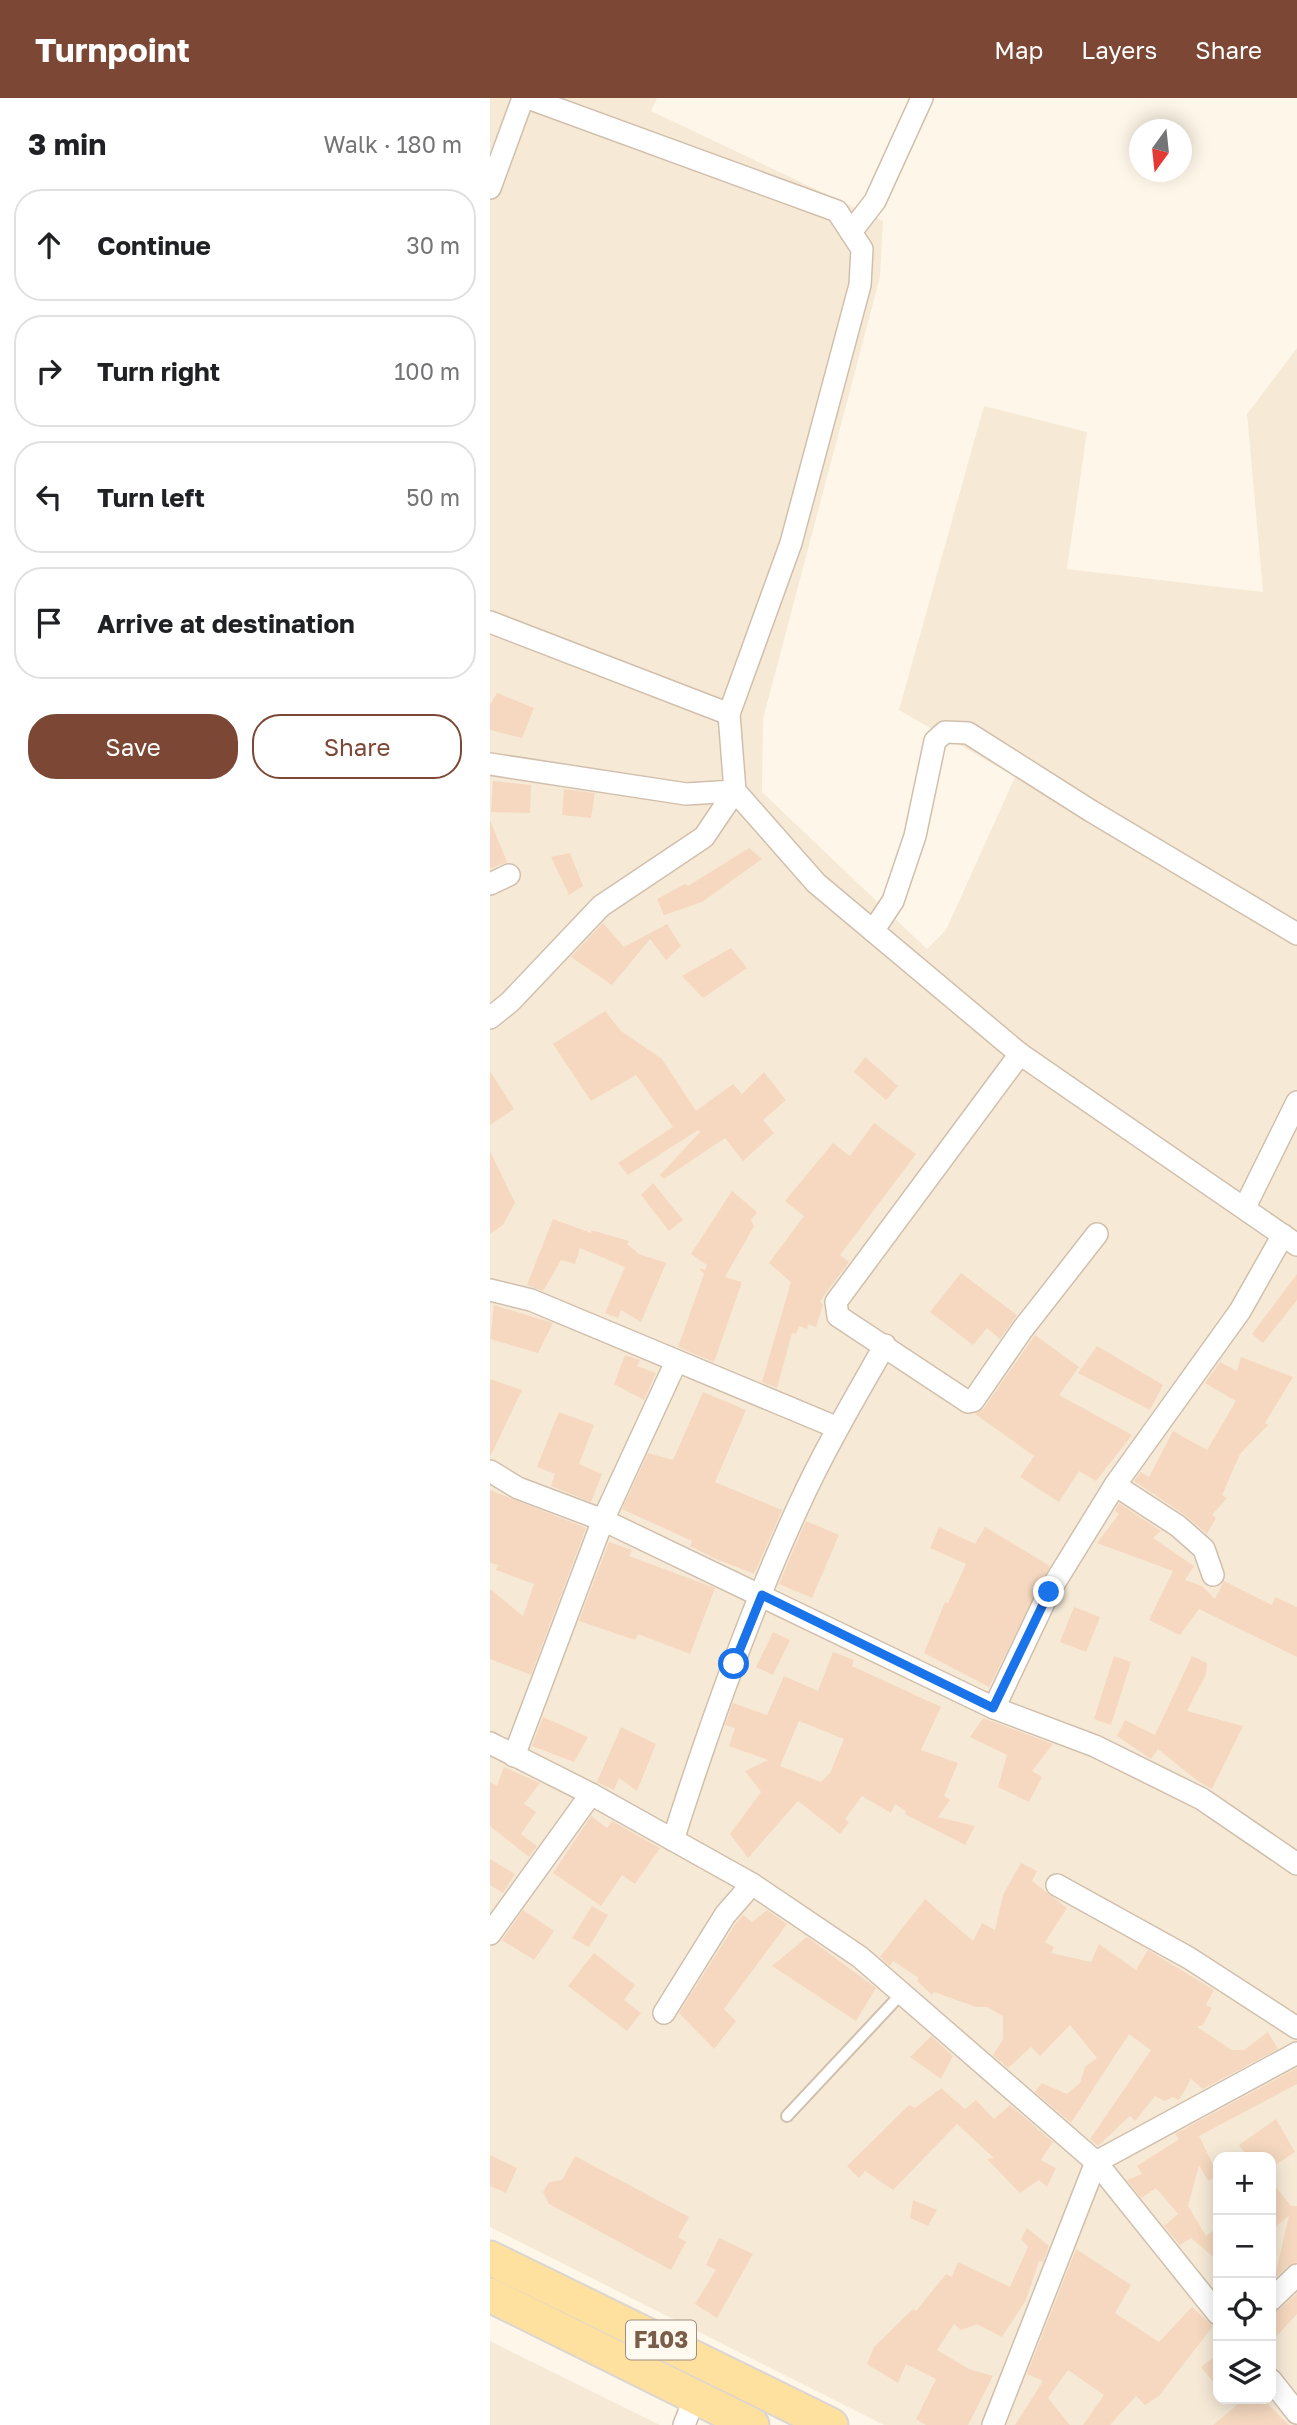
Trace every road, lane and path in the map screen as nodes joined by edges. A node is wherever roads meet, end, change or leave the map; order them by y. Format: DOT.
graph roads {
  1 [pos="526,98"];
  2 [pos="922,98"];
  3 [pos="490,188"];
  4 [pos="851,232"];
  5 [pos="490,622"];
  6 [pos="729,713"];
  7 [pos="490,764"];
  8 [pos="735,791"];
  9 [pos="873,931"];
  10 [pos="1297,934"];
  11 [pos="490,1018"];
  12 [pos="1020,1054"];
  13 [pos="1297,1102"];
  14 [pos="1245,1207"];
  15 [pos="1097,1234"];
  16 [pos="1290,1240"];
  17 [pos="490,1290"];
  18 [pos="885,1345"];
  19 [pos="676,1362"];
  20 [pos="838,1428"];
  21 [pos="490,1471"];
  22 [pos="1115,1485"];
  23 [pos="603,1520"];
  24 [pos="1213,1575"];
  25 [pos="762,1595"];
  26 [pos="993,1708"];
  27 [pos="490,1743"];
  28 [pos="514,1756"];
  29 [pos="591,1794"];
  30 [pos="674,1840"];
  31 [pos="1297,1864"];
  32 [pos="752,1884"];
  33 [pos="1058,1885"];
  34 [pos="490,1934"];
  35 [pos="903,1992"];
  36 [pos="664,2013"];
  37 [pos="1297,2028"];
  38 [pos="1297,2053"];
  39 [pos="788,2116"];
  40 [pos="1096,2162"];
  41 [pos="490,2259"];
  42 [pos="1297,2275"];
  43 [pos="490,2295"];
  44 [pos="1276,2295"];
  45 [pos="1213,2308"];
  46 [pos="1276,2386"];
  47 [pos="690,2411"];
  48 [pos="1297,2413"];
  49 [pos="752,2425"];
  50 [pos="831,2425"];
  51 [pos="993,2425"];
  1 -- 3 [label="street"];
  1 -- 4 [label="street"];
  2 -- 4 [label="street"];
  4 -- 6 [label="street"];
  5 -- 6 [label="street"];
  6 -- 8 [label="street"];
  7 -- 8 [label="street"];
  8 -- 9 [label="street"];
  8 -- 11 [label="street"];
  9 -- 10 [label="street"];
  9 -- 12 [label="street"];
  12 -- 14 [label="street"];
  12 -- 18 [label="street"];
  13 -- 14 [label="street"];
  14 -- 16 [label="street"];
  15 -- 18 [label="street"];
  16 -- 22 [label="street"];
  17 -- 19 [label="street"];
  18 -- 20 [label="street"];
  19 -- 20 [label="street"];
  19 -- 23 [label="street"];
  20 -- 25 [label="street"];
  21 -- 23 [label="street"];
  22 -- 24 [label="street"];
  22 -- 26 [label="street"];
  23 -- 25 [label="street"];
  23 -- 28 [label="street"];
  25 -- 26 [label="street"];
  25 -- 30 [label="street"];
  26 -- 31 [label="street"];
  27 -- 28 [label="street"];
  28 -- 29 [label="street"];
  29 -- 30 [label="street"];
  29 -- 34 [label="street"];
  30 -- 32 [label="street"];
  32 -- 35 [label="street"];
  32 -- 36 [label="street"];
  33 -- 37 [label="street"];
  35 -- 39 [label="lane"];
  35 -- 40 [label="street"];
  38 -- 40 [label="street"];
  40 -- 45 [label="street"];
  40 -- 51 [label="street"];
  41 -- 50 [label="main road, F103"];
  42 -- 44 [label="street"];
  43 -- 47 [label="main road, F103"];
  46 -- 48 [label="street"];
  47 -- 49 [label="main road, F103"];
}
